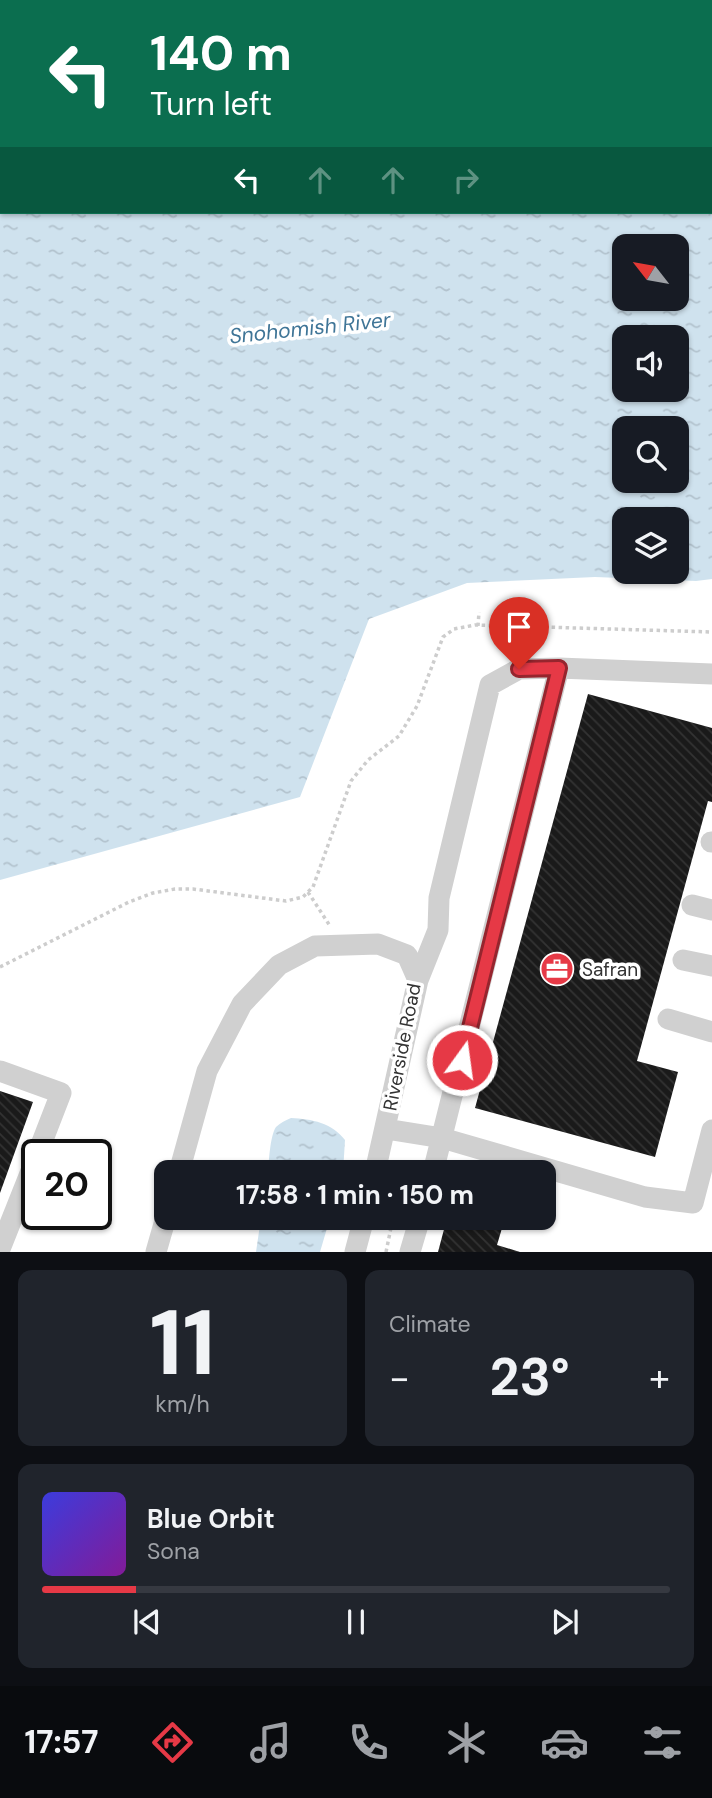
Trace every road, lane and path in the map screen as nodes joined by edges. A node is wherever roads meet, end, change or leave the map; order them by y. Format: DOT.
graph roads {
  1 [pos="479,612"];
  2 [pos="478,626"];
  3 [pos="712,632"];
  4 [pos="559,668"];
  5 [pos="712,674"];
  6 [pos="307,892"];
  7 [pos="343,945"];
  8 [pos="683,960"];
  9 [pos="712,966"];
  10 [pos="0,967"];
  11 [pos="418,980"];
  12 [pos="667,1019"];
  13 [pos="712,1032"];
  14 [pos="0,1071"];
  15 [pos="386,1129"];
  16 [pos="712,1130"];
  17 [pos="442,1138"];
  18 [pos="43,1139"];
  19 [pos="182,1160"];
  20 [pos="378,1160"];
  21 [pos="436,1160"];
  22 [pos="21,1196"];
  23 [pos="703,1206"];
  24 [pos="162,1230"];
  25 [pos="361,1230"];
  26 [pos="391,1230"];
  27 [pos="416,1230"];
  28 [pos="0,1249"];
  29 [pos="156,1252"];
  30 [pos="355,1252"];
  31 [pos="386,1252"];
  32 [pos="410,1252"];
  1 -- 2 [label="path"];
  2 -- 3 [label="path"];
  2 -- 6 [label="path"];
  4 -- 5 [label="street"];
  4 -- 11 [label="street"];
  4 -- 17 [label="street"];
  6 -- 7 [label="path"];
  6 -- 10 [label="path"];
  7 -- 11 [label="street, Riverside Road"];
  7 -- 19 [label="street, Riverside Road"];
  8 -- 9 [label="street"];
  11 -- 15 [label="street, Riverside Road"];
  12 -- 13 [label="street"];
  14 -- 18 [label="street"];
  15 -- 17 [label="street"];
  15 -- 20 [label="street, Riverside Road"];
  16 -- 23 [label="street"];
  17 -- 21 [label="street"];
  17 -- 23 [label="street"];
  22 -- 28 [label="street"];
  24 -- 29 [label="street"];
  25 -- 30 [label="street"];
  26 -- 31 [label="path"];
  27 -- 32 [label="street"];
}
